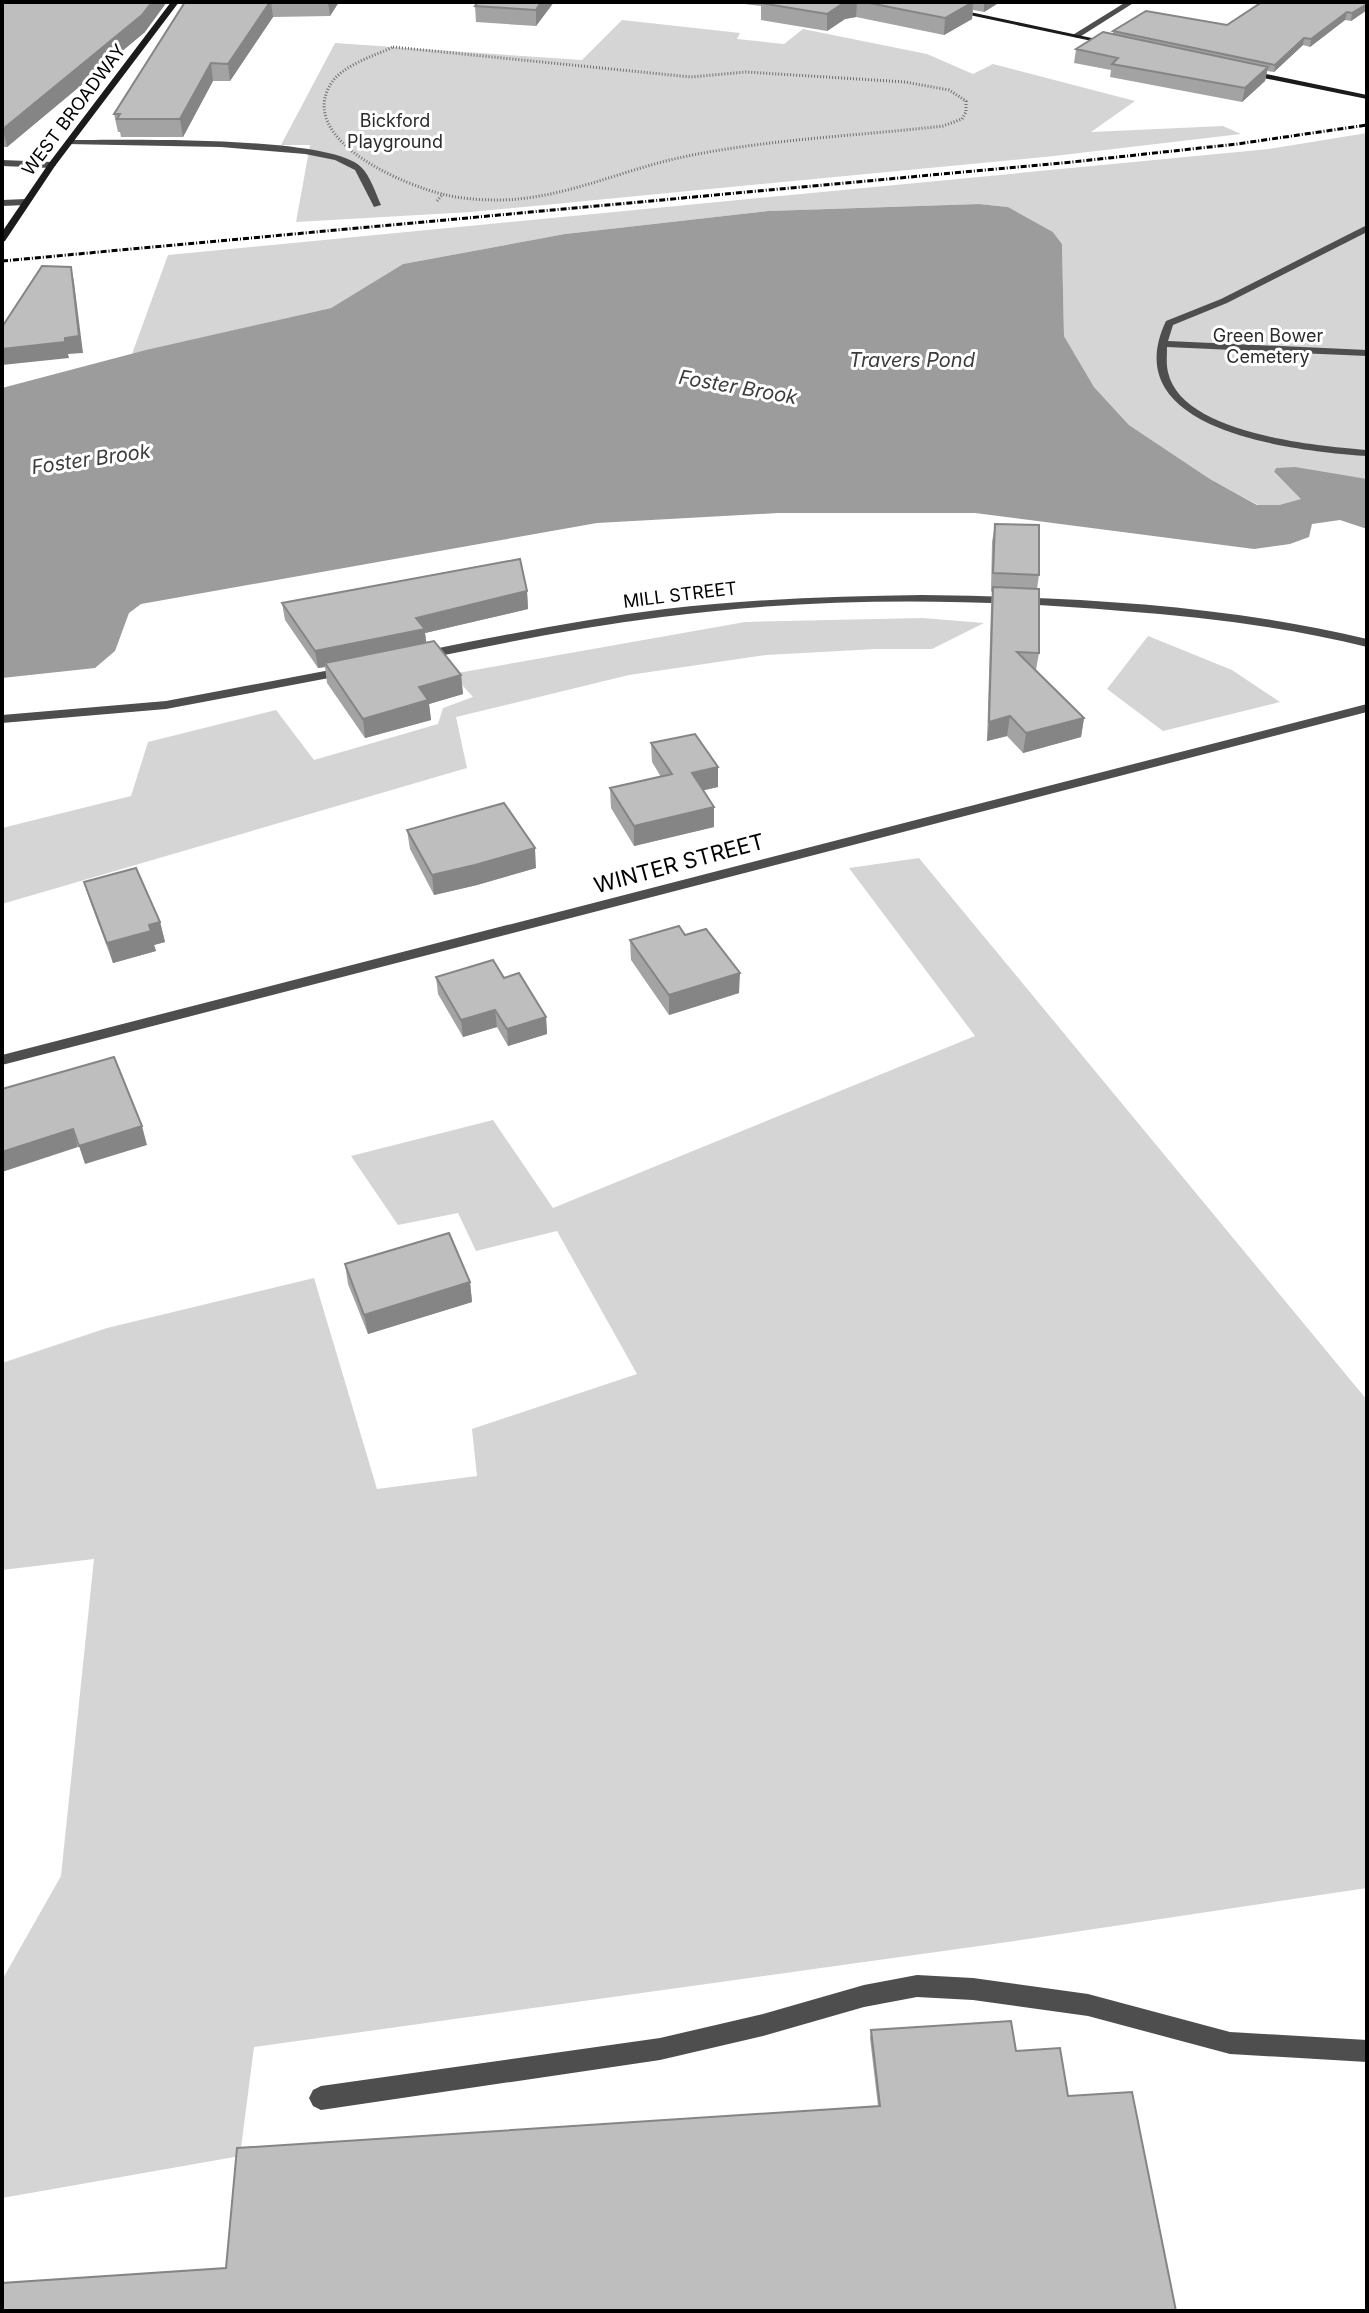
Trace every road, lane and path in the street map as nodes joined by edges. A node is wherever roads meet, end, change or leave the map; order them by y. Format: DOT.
graph roads {
  1 [pos="175,2"];
  2 [pos="912,2"];
  3 [pos="1131,2"];
  4 [pos="1075,36"];
  5 [pos="1121,45"];
  6 [pos="1244,71"];
  7 [pos="1367,97"];
  8 [pos="69,142"];
  9 [pos="2,163"];
  10 [pos="52,165"];
  11 [pos="443,194"];
  12 [pos="437,201"];
  13 [pos="26,202"];
  14 [pos="2,203"];
  15 [pos="377,205"];
  16 [pos="1367,228"];
  17 [pos="2,239"];
  18 [pos="1162,344"];
  19 [pos="1367,353"];
  20 [pos="1367,453"];
  21 [pos="1367,643"];
  22 [pos="410,658"];
  23 [pos="364,668"];
  24 [pos="1367,708"];
  25 [pos="2,719"];
  26 [pos="2,1060"];
  27 [pos="1367,2051"];
  28 [pos="321,2098"];
  1 -- 8 [label="main road, WEST BROADWAY"];
  2 -- 4 [label="main road"];
  3 -- 4 [label="street"];
  4 -- 5 [label="main road"];
  6 -- 7 [label="main road"];
  8 -- 10 [label="main road, WEST BROADWAY"];
  8 -- 15 [label="street"];
  9 -- 10 [label="street"];
  10 -- 13 [label="main road, WEST BROADWAY"];
  11 -- 11 [label="path"];
  11 -- 12 [label="path"];
  13 -- 14 [label="street"];
  13 -- 17 [label="main road, WEST BROADWAY"];
  16 -- 18 [label="street"];
  18 -- 19 [label="street"];
  18 -- 20 [label="street"];
  21 -- 22 [label="street, MILL STREET"];
  23 -- 25 [label="street"];
  24 -- 26 [label="street, WINTER STREET"];
  27 -- 28 [label="street"];
}
